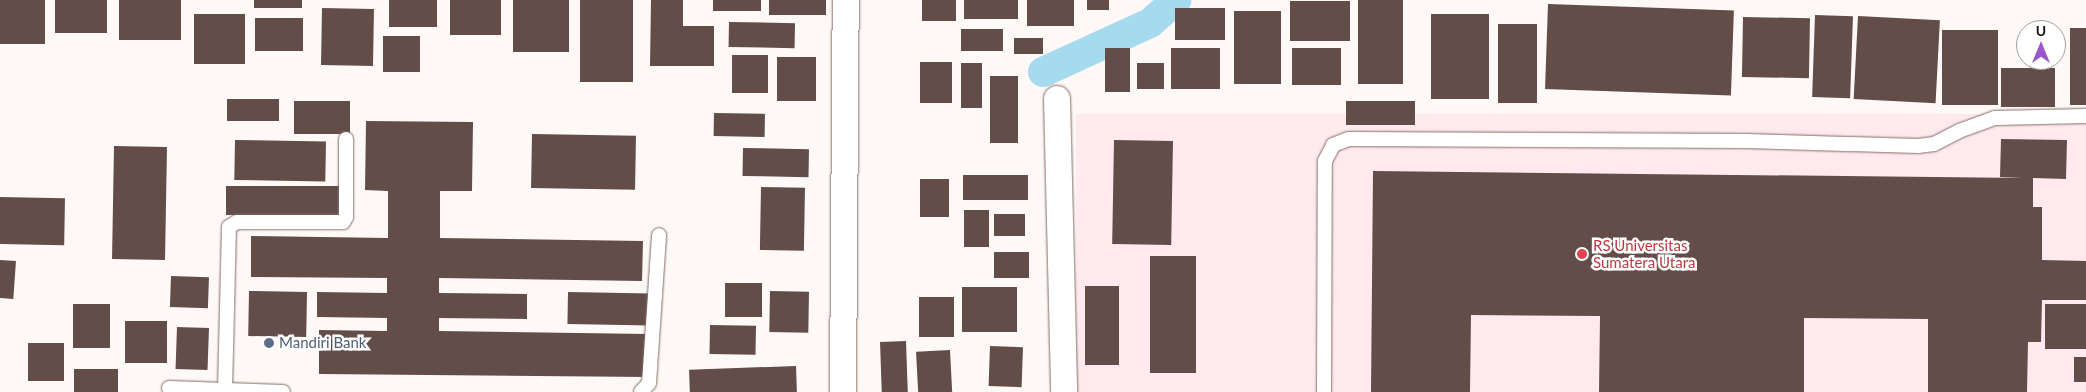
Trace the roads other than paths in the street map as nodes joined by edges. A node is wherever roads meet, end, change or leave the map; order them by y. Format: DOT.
graph roads {
  1 [pos="846,0"];
  2 [pos="1057,99"];
  3 [pos="2086,116"];
  4 [pos="346,139"];
  5 [pos="659,235"];
  6 [pos="169,388"];
  7 [pos="225,390"];
  8 [pos="282,392"];
  9 [pos="641,392"];
  10 [pos="844,392"];
  11 [pos="1064,392"];
  12 [pos="1324,392"];
  1 -- 10 [label="street"];
  2 -- 11 [label="street"];
  3 -- 12 [label="lane"];
  4 -- 7 [label="lane"];
  5 -- 9 [label="lane"];
  6 -- 7 [label="lane"];
  7 -- 8 [label="lane"];
}
